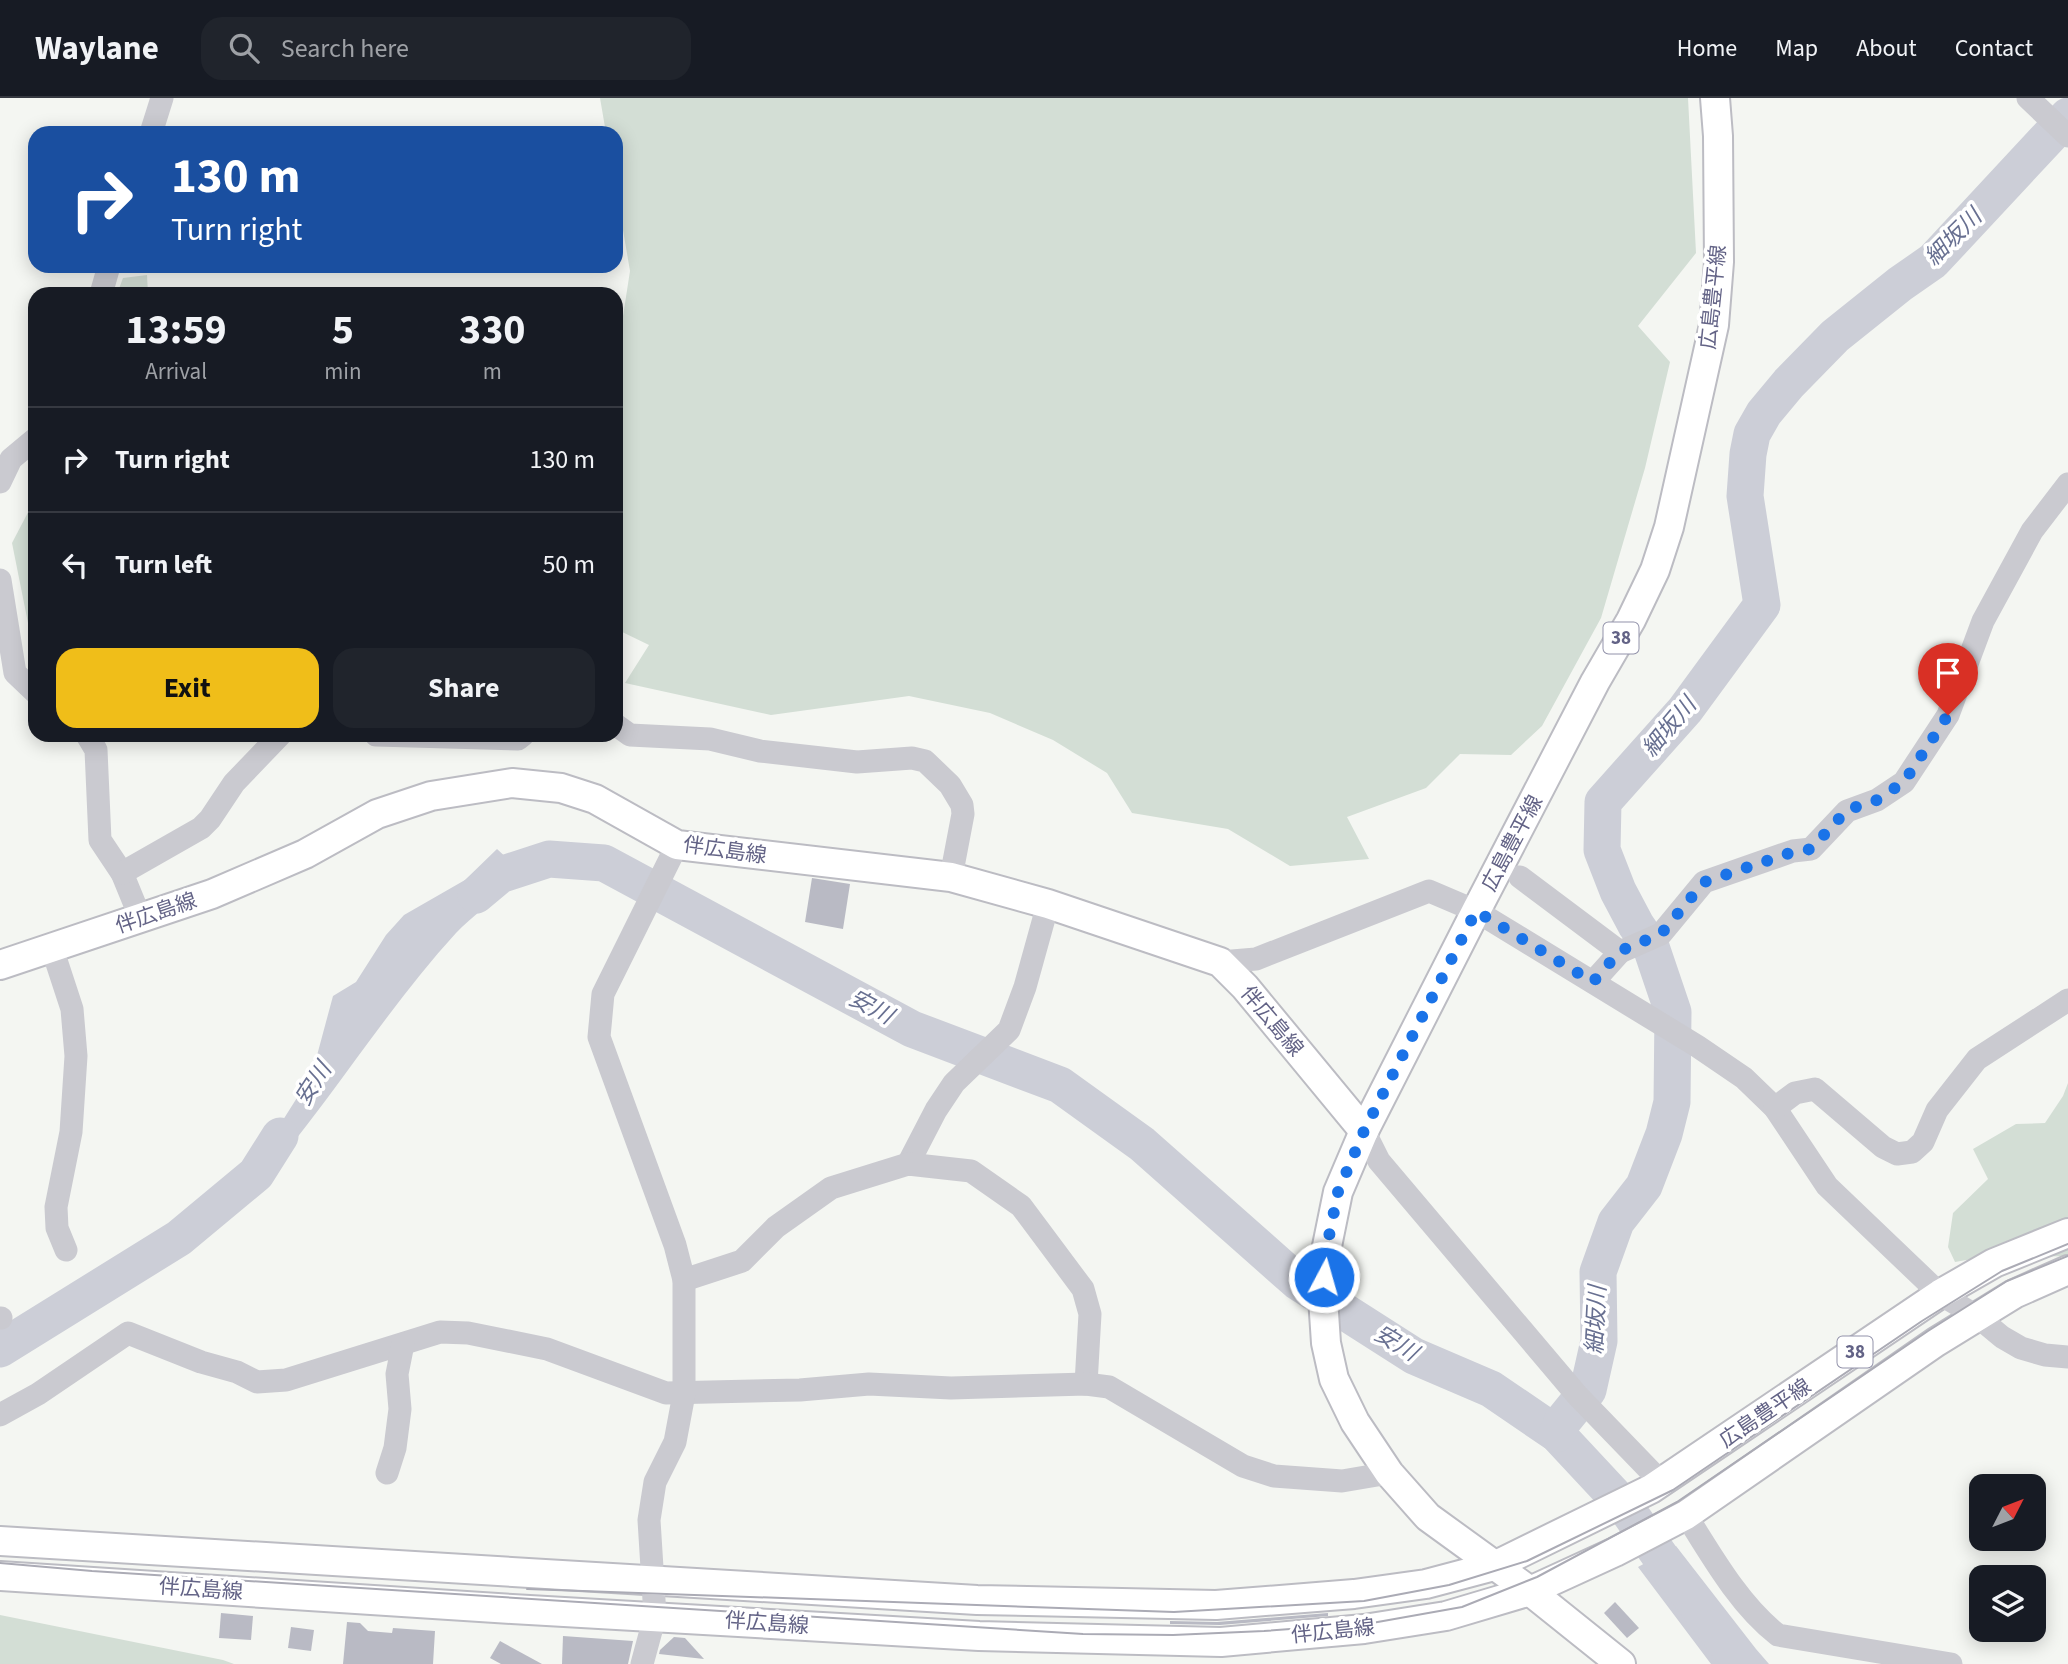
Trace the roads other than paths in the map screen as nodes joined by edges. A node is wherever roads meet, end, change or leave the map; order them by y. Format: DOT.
graph roads {
  1 [pos="162,98"];
  2 [pos="1715,98"];
  3 [pos="2028,98"];
  4 [pos="153,126"];
  5 [pos="2068,136"];
  6 [pos="28,445"];
  7 [pos="0,482"];
  8 [pos="2068,484"];
  9 [pos="0,580"];
  10 [pos="28,685"];
  11 [pos="623,730"];
  12 [pos="91,742"];
  13 [pos="273,742"];
  14 [pos="674,852"];
  15 [pos="122,873"];
  16 [pos="951,877"];
  17 [pos="1520,877"];
  18 [pos="1048,904"];
  19 [pos="1476,911"];
  20 [pos="140,918"];
  21 [pos="52,948"];
  22 [pos="1626,950"];
  23 [pos="1220,962"];
  24 [pos="0,965"];
  25 [pos="1593,982"];
  26 [pos="2068,1000"];
  27 [pos="1775,1108"];
  28 [pos="1364,1131"];
  29 [pos="908,1164"];
  30 [pos="2068,1233"];
  31 [pos="66,1250"];
  32 [pos="2068,1270"];
  33 [pos="684,1280"];
  34 [pos="1940,1294"];
  35 [pos="1978,1317"];
  36 [pos="403,1344"];
  37 [pos="2068,1357"];
  38 [pos="1086,1384"];
  39 [pos="684,1394"];
  40 [pos="0,1415"];
  41 [pos="387,1473"];
  42 [pos="1388,1473"];
  43 [pos="1657,1486"];
  44 [pos="1681,1517"];
  45 [pos="0,1541"];
  46 [pos="1494,1566"];
  47 [pos="0,1576"];
  48 [pos="652,1579"];
  49 [pos="1530,1591"];
  50 [pos="977,1600"];
  51 [pos="655,1616"];
  52 [pos="979,1636"];
  53 [pos="642,1664"];
  54 [pos="1621,1664"];
  55 [pos="1951,1664"];
  1 -- 4 [label="street"];
  2 -- 19 [label="main road, 広島豊平線 / 38"];
  3 -- 5 [label="street"];
  6 -- 7 [label="street"];
  8 -- 22 [label="street"];
  9 -- 10 [label="street"];
  11 -- 16 [label="street"];
  12 -- 15 [label="street"];
  13 -- 15 [label="street"];
  14 -- 16 [label="main road, 伴広島線"];
  14 -- 20 [label="main road, 伴広島線"];
  14 -- 33 [label="street"];
  15 -- 20 [label="street"];
  16 -- 18 [label="main road, 伴広島線"];
  17 -- 22 [label="street"];
  18 -- 23 [label="main road, 伴広島線"];
  18 -- 29 [label="street"];
  19 -- 23 [label="street"];
  19 -- 25 [label="street"];
  19 -- 28 [label="main road, 広島豊平線 / 38"];
  20 -- 21 [label="main road, 伴広島線"];
  21 -- 24 [label="main road, 伴広島線"];
  21 -- 31 [label="street"];
  22 -- 25 [label="street"];
  23 -- 28 [label="main road, 伴広島線"];
  25 -- 27 [label="street"];
  26 -- 27 [label="street"];
  27 -- 34 [label="street"];
  28 -- 42 [label="main road, 広島豊平線 / 38"];
  28 -- 43 [label="street"];
  29 -- 33 [label="street"];
  29 -- 38 [label="street"];
  30 -- 34 [label="main road, 広島豊平線 / 38"];
  32 -- 35 [label="main road, 広島豊平線 / 38"];
  33 -- 39 [label="street"];
  34 -- 35 [label="street"];
  34 -- 43 [label="main road, 広島豊平線 / 38"];
  35 -- 37 [label="street"];
  35 -- 44 [label="main road, 広島豊平線 / 38"];
  36 -- 39 [label="street"];
  36 -- 40 [label="street"];
  36 -- 41 [label="street"];
  38 -- 39 [label="street"];
  38 -- 42 [label="street"];
  39 -- 48 [label="street"];
  42 -- 46 [label="main road, 広島豊平線 / 38"];
  43 -- 46 [label="main road, 広島豊平線 / 38"];
  44 -- 49 [label="main road, 広島豊平線 / 38"];
  44 -- 55 [label="street"];
  45 -- 48 [label="main road, 伴広島線"];
  46 -- 49 [label="main road, 広島豊平線 / 38"];
  46 -- 50 [label="main road, 伴広島線"];
  47 -- 51 [label="main road, 伴広島線"];
  48 -- 50 [label="main road, 伴広島線"];
  48 -- 51 [label="street"];
  49 -- 52 [label="main road, 伴広島線"];
  49 -- 54 [label="main road, 広島豊平線 / 38"];
  50 -- 52 [label="main road"];
  51 -- 52 [label="main road, 伴広島線"];
  51 -- 53 [label="street"];
}
